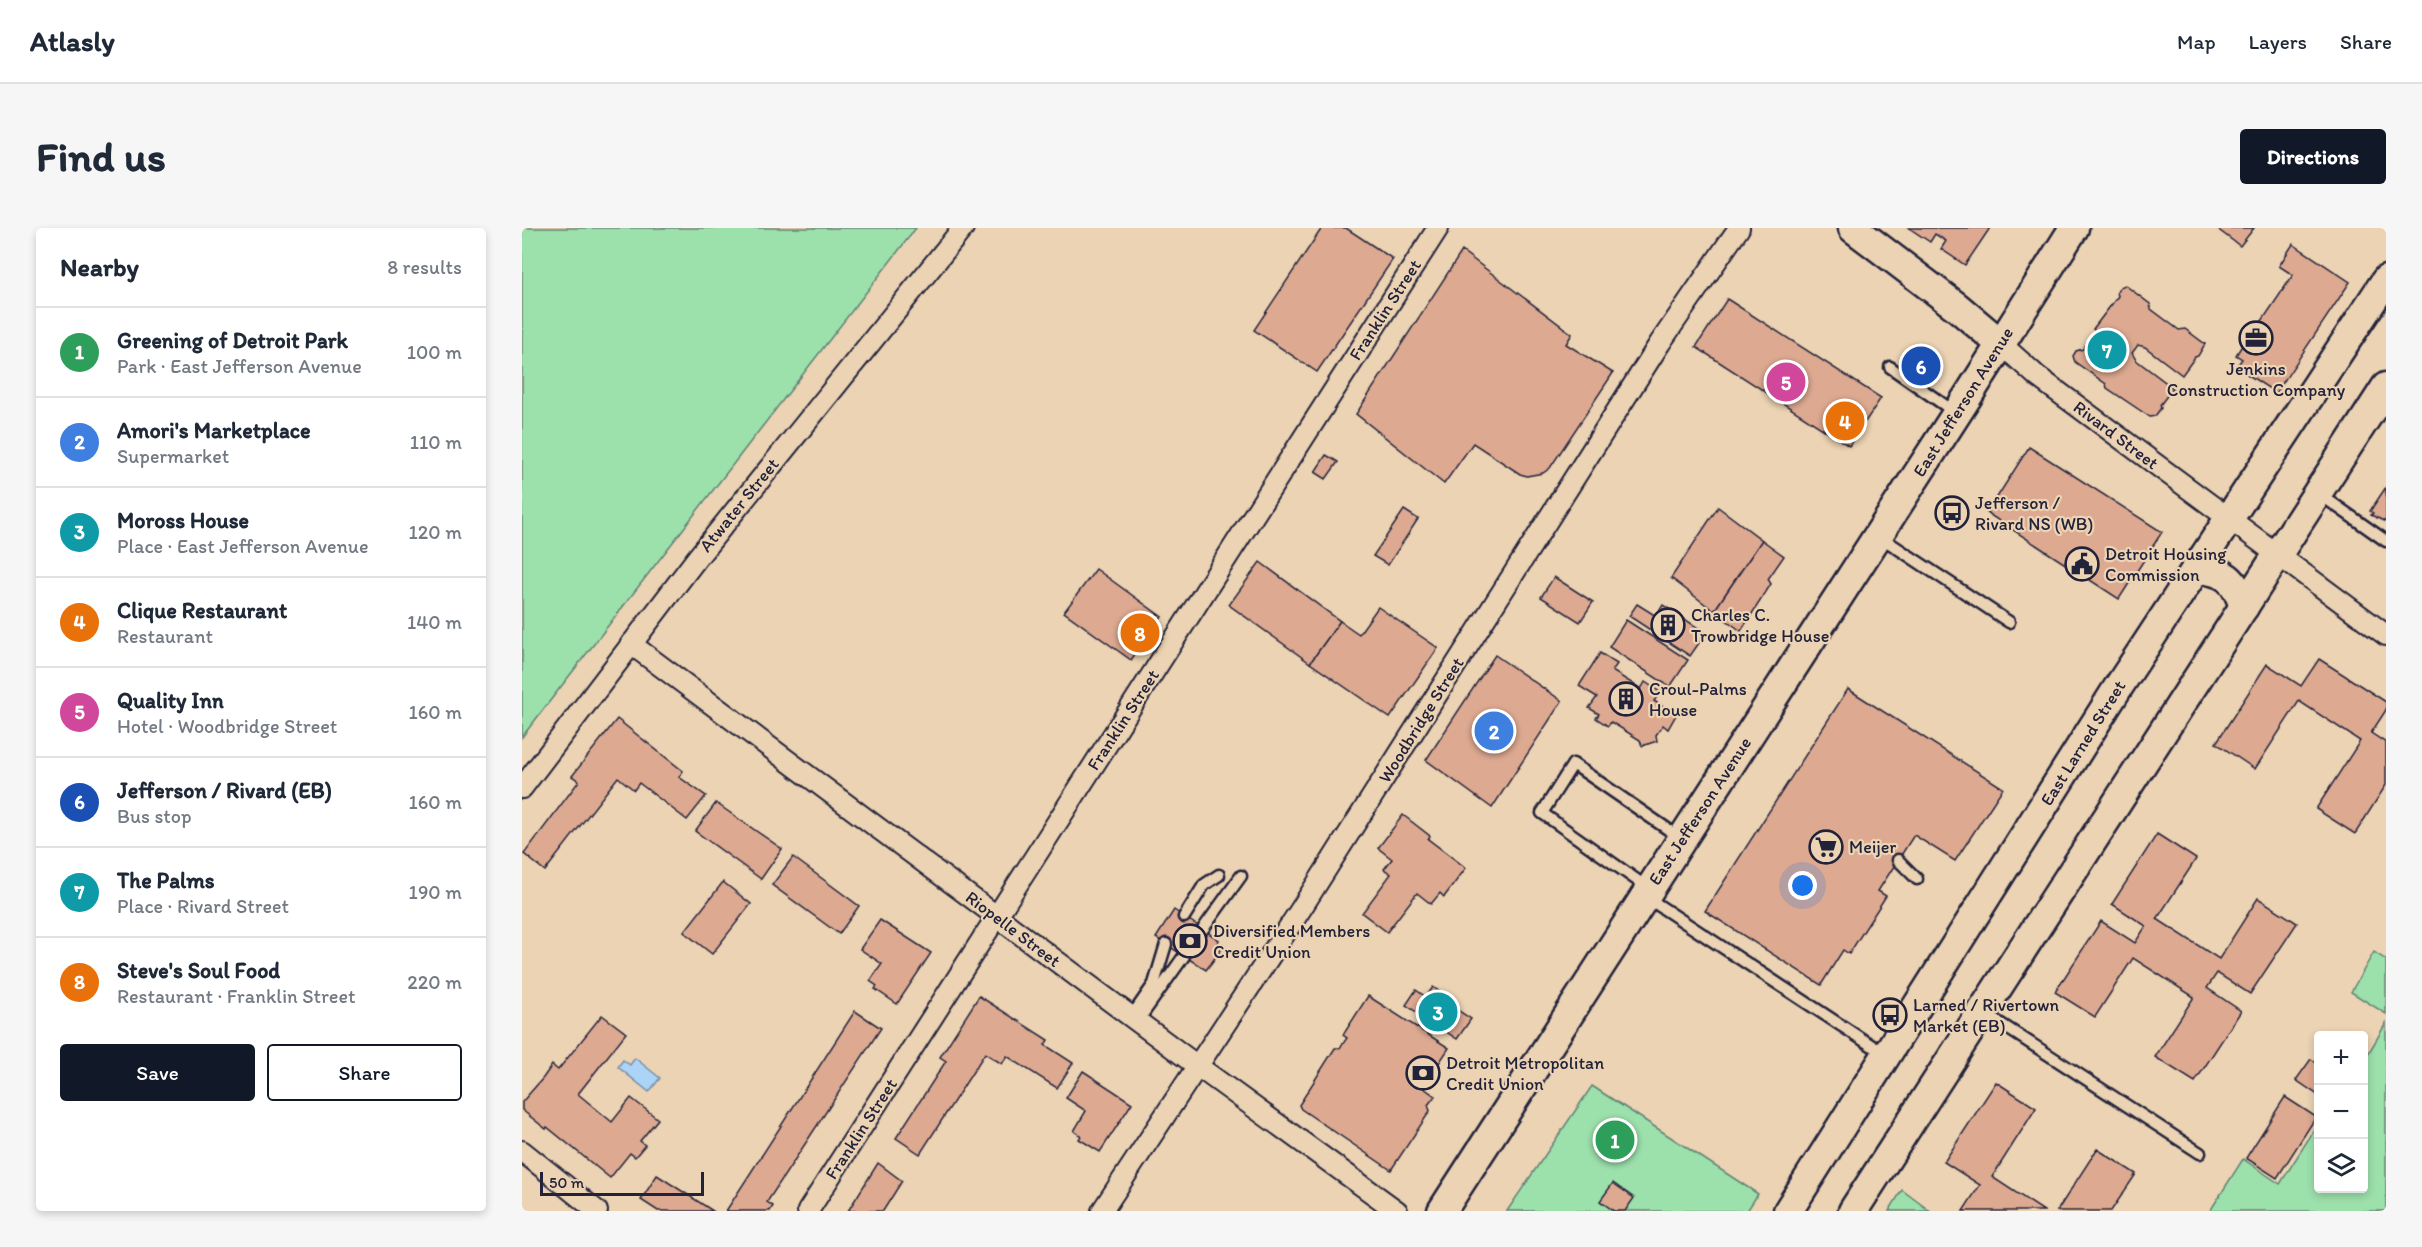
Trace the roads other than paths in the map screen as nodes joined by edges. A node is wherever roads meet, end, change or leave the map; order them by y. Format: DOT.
graph roads {
  1 [pos="963,228"];
  2 [pos="1438,228"];
  3 [pos="1739,228"];
  4 [pos="1853,228"];
  5 [pos="2074,228"];
  6 [pos="2386,280"];
  7 [pos="2001,344"];
  8 [pos="1890,367"];
  9 [pos="2386,387"];
  10 [pos="1957,413"];
  11 [pos="2318,493"];
  12 [pos="2228,518"];
  13 [pos="1878,535"];
  14 [pos="2386,541"];
  15 [pos="2278,555"];
  16 [pos="2196,569"];
  17 [pos="2244,607"];
  18 [pos="2009,622"];
  19 [pos="2386,635"];
  20 [pos="630,644"];
  21 [pos="522,788"];
  22 [pos="1682,839"];
  23 [pos="1898,860"];
  24 [pos="1219,875"];
  25 [pos="1240,876"];
  26 [pos="1917,879"];
  27 [pos="1647,892"];
  28 [pos="997,917"];
  29 [pos="1184,917"];
  30 [pos="1203,929"];
  31 [pos="1166,944"];
  32 [pos="1184,956"];
  33 [pos="1983,1012"];
  34 [pos="1134,1019"];
  35 [pos="1886,1056"];
  36 [pos="1196,1065"];
  37 [pos="522,1151"];
  38 [pos="2200,1153"];
  39 [pos="597,1211"];
  40 [pos="808,1211"];
  41 [pos="1102,1211"];
  42 [pos="1397,1211"];
  43 [pos="1442,1211"];
  44 [pos="1788,1211"];
  45 [pos="1853,1211"];
  1 -- 20 [label="street, Atwater Street"];
  2 -- 28 [label="street, Franklin Street"];
  3 -- 36 [label="street, Woodbridge Street"];
  4 -- 7 [label="street, Rivard Street"];
  5 -- 7 [label="street, East Jefferson Avenue"];
  6 -- 12 [label="street, East Larned Street"];
  7 -- 10 [label="street, East Jefferson Avenue"];
  7 -- 12 [label="street, Rivard Street"];
  8 -- 10 [label="lane"];
  9 -- 11 [label="street"];
  10 -- 13 [label="street, East Jefferson Avenue"];
  11 -- 14 [label="lane"];
  11 -- 15 [label="street"];
  12 -- 15 [label="street, Rivard Street"];
  12 -- 16 [label="street, East Larned Street"];
  13 -- 18 [label="lane"];
  13 -- 22 [label="street, East Jefferson Avenue"];
  15 -- 17 [label="street"];
  15 -- 19 [label="street, Rivard Street"];
  16 -- 17 [label="street"];
  16 -- 35 [label="street, East Larned Street"];
  17 -- 33 [label="street"];
  20 -- 21 [label="street, Atwater Street"];
  20 -- 28 [label="street, Riopelle Street"];
  22 -- 27 [label="street, East Jefferson Avenue"];
  22 -- 27 [label="lane"];
  23 -- 26 [label="lane"];
  24 -- 29 [label="lane"];
  25 -- 30 [label="lane"];
  27 -- 35 [label="lane"];
  27 -- 43 [label="street, East Jefferson Avenue"];
  28 -- 34 [label="street, Riopelle Street"];
  28 -- 40 [label="street, Franklin Street"];
  31 -- 34 [label="lane"];
  32 -- 34 [label="lane"];
  33 -- 38 [label="lane"];
  33 -- 45 [label="street"];
  34 -- 36 [label="street, Riopelle Street"];
  35 -- 44 [label="street, East Larned Street"];
  36 -- 41 [label="street, Woodbridge Street"];
  36 -- 42 [label="street, Riopelle Street"];
  37 -- 39 [label="street"];
}
